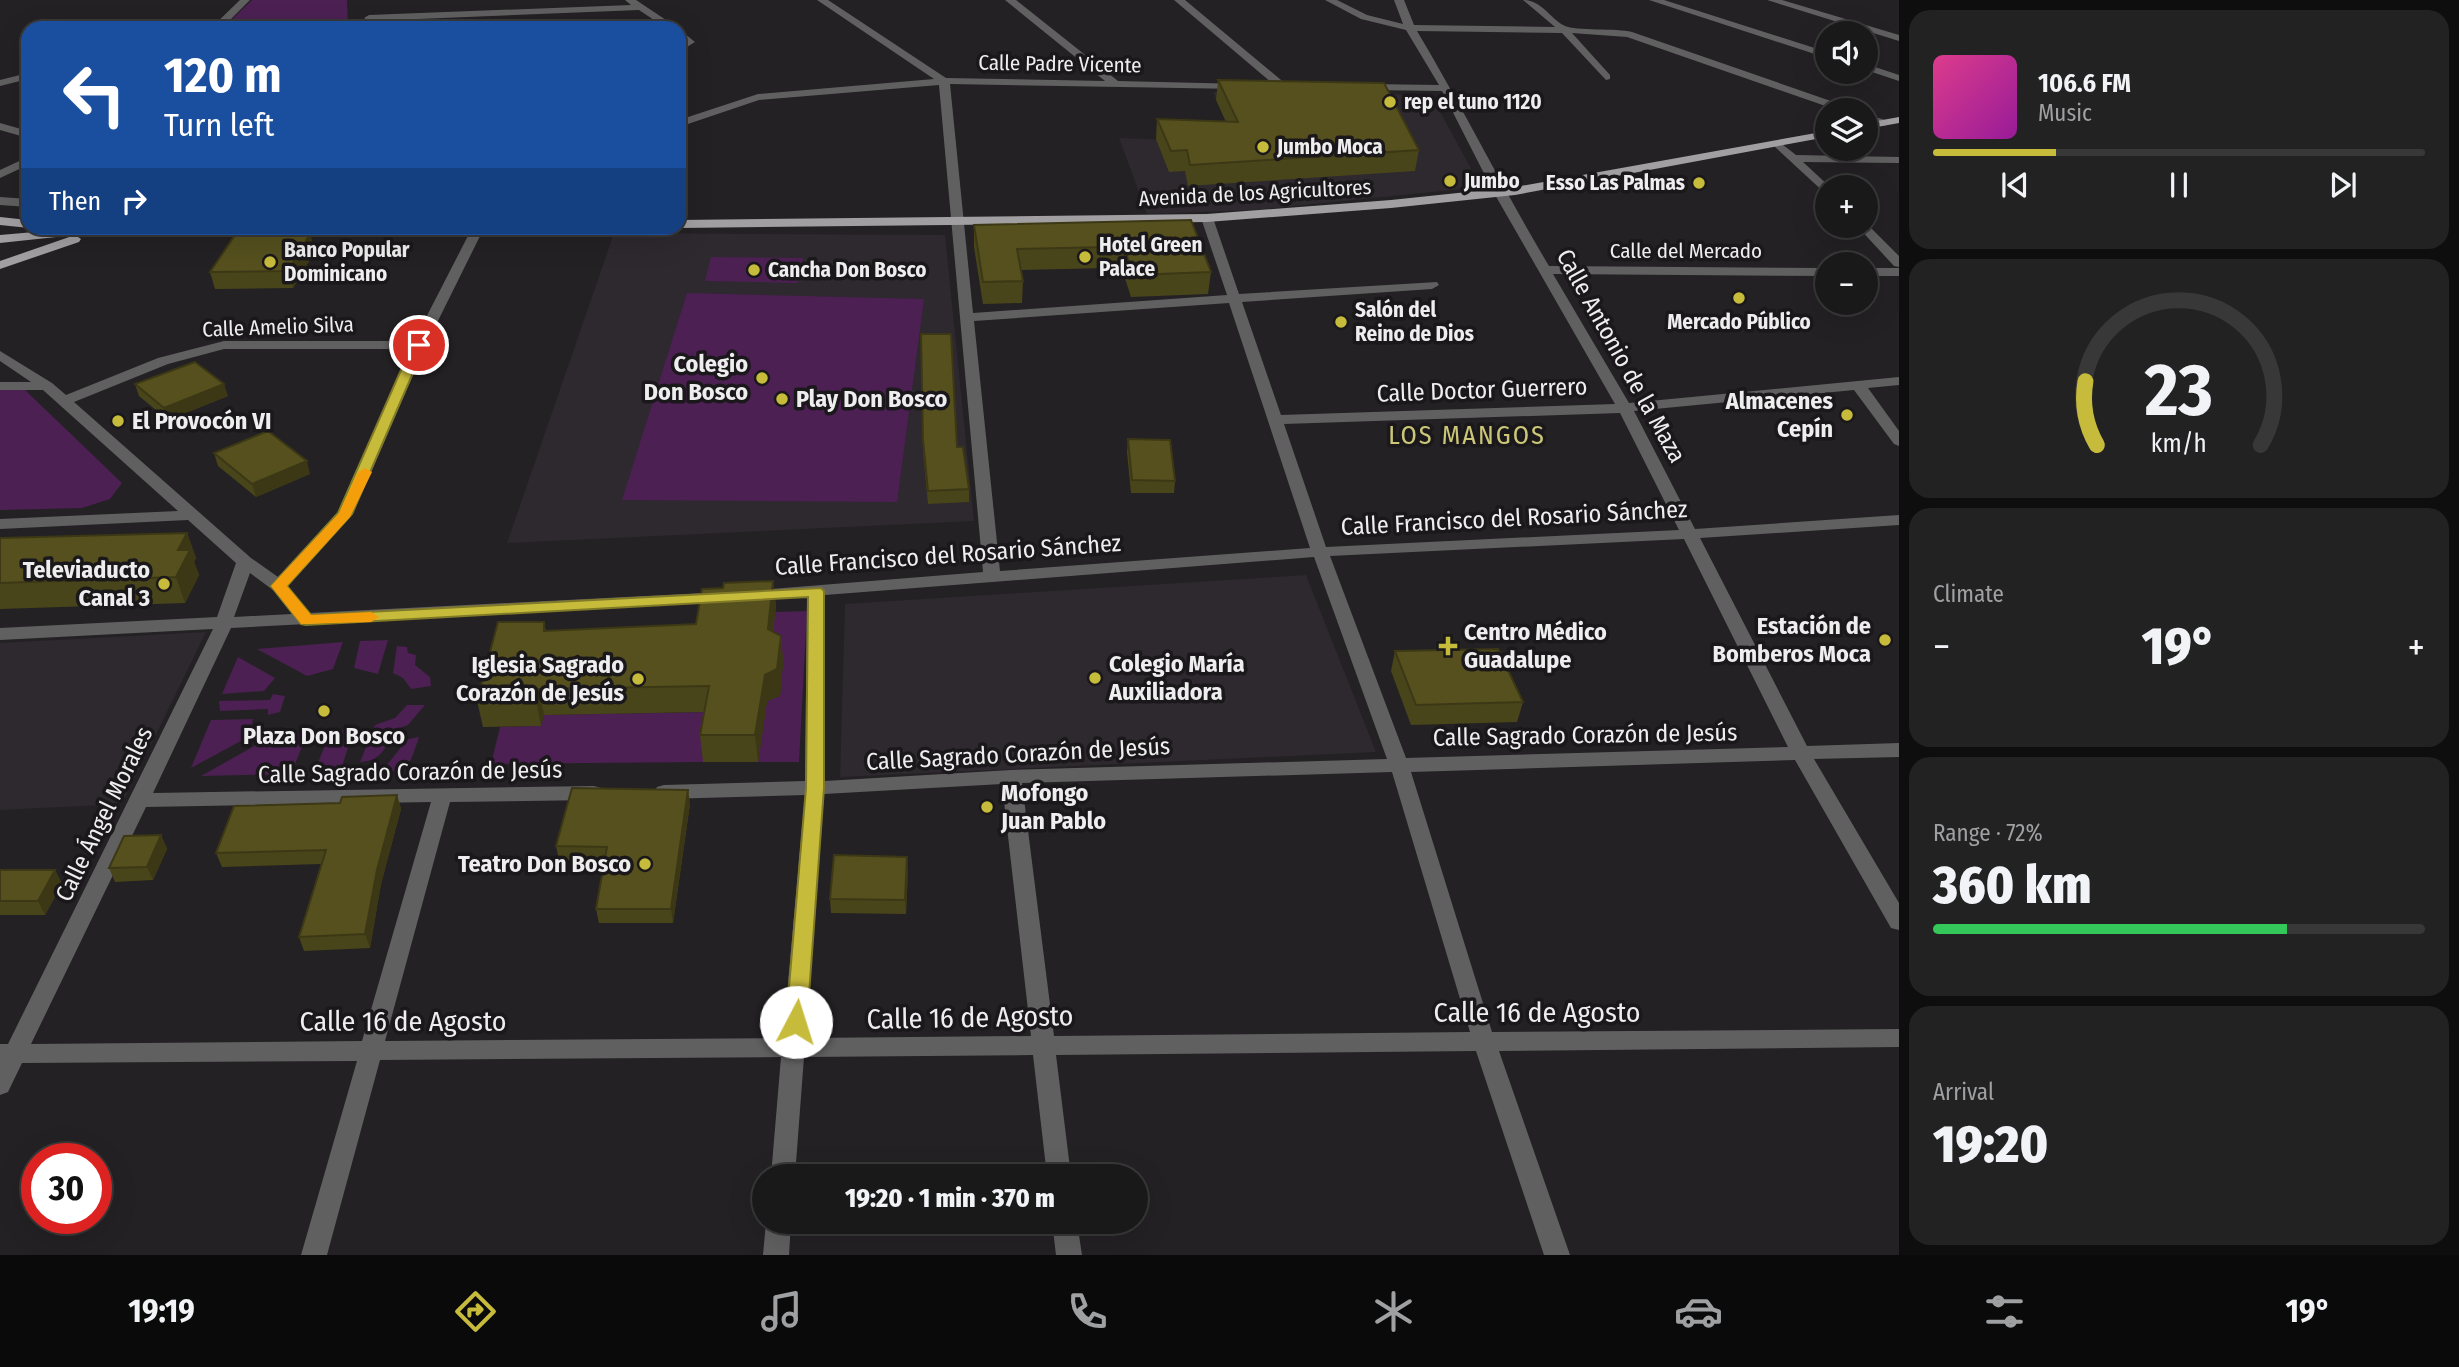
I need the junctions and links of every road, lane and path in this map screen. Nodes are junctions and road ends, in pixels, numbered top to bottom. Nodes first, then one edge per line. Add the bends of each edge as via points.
1 (245, 0) edge
2 (629, 0) edge
3 (1010, 0) edge
4 (1179, 0) edge
5 (1330, 0) edge
6 (1399, 0) edge
7 (1528, 0) edge
8 (1654, 0) edge
9 (1772, 0) edge
10 (825, 1) edge
11 (639, 7) junction
12 (496, 14) junction
13 (369, 18) edge
14 (223, 21) edge
15 (500, 21) edge
16 (662, 21) edge
17 (1410, 28) junction
18 (1564, 31) junction
19 (1899, 38) edge
20 (1815, 51) edge
21 (1878, 71) edge
22 (1606, 77) dead end
23 (21, 78) edge
24 (1899, 78) edge
25 (944, 81) junction
26 (0, 83) edge
27 (1116, 84) junction
28 (1255, 86) edge
29 (1269, 86) edge
30 (1283, 87) junction
31 (1297, 87) edge
32 (1351, 87) edge
33 (1446, 88) junction
34 (1815, 99) edge
35 (1899, 120) edge
36 (1878, 121) edge
37 (686, 122) edge
38 (1884, 123) junction
39 (1878, 124) edge
40 (0, 126) edge
41 (21, 133) edge
42 (1815, 136) edge
43 (1778, 144) junction
44 (1795, 158) junction
45 (1899, 160) edge
46 (21, 164) edge
47 (0, 175) edge
48 (1815, 179) edge
49 (1500, 193) junction
50 (0, 201) edge
51 (21, 202) edge
52 (1207, 218) junction
53 (0, 221) edge
54 (956, 222) junction
55 (21, 223) edge
56 (686, 224) edge
57 (43, 235) edge
58 (87, 235) edge
59 (474, 235) edge
60 (1876, 238) edge
61 (0, 239) edge
62 (1881, 243) junction
63 (1899, 243) edge
64 (1899, 263) edge
65 (0, 265) edge
66 (1544, 270) junction
67 (1815, 272) edge
68 (1878, 272) edge
69 (1899, 272) edge
70 (1432, 285) dead end
71 (1236, 298) junction
72 (968, 317) junction
73 (419, 345) junction
74 (0, 355) edge
75 (1899, 381) edge
76 (1857, 384) junction
77 (0, 386) edge
78 (47, 386) junction
79 (65, 401) junction
80 (1625, 408) junction
81 (1275, 420) junction
82 (1899, 441) edge
83 (194, 515) junction
84 (1899, 520) edge
85 (0, 524) edge
86 (1690, 534) junction
87 (1320, 552) junction
88 (244, 562) junction
89 (992, 576) junction
90 (279, 586) junction
91 (816, 591) junction
92 (306, 620) junction
93 (221, 624) junction
94 (0, 634) edge
95 (1899, 750) edge
96 (1802, 755) junction
97 (1399, 764) junction
98 (1011, 777) junction
99 (815, 788) junction
100 (649, 792) edge
101 (608, 793) edge
102 (442, 797) junction
103 (139, 800) junction
104 (1899, 922) edge
105 (1899, 1038) edge
106 (1484, 1042) junction
107 (1043, 1046) junction
108 (794, 1048) junction
109 (371, 1051) junction
110 (8, 1054) edge
111 (0, 1085) edge
112 (784, 1164) edge
113 (1058, 1164) edge
114 (778, 1234) edge
115 (1066, 1234) edge
116 (314, 1255) edge
117 (776, 1255) edge
118 (1069, 1255) edge
119 (1557, 1255) edge

1 - 14 street
2 - 11 street
3 - 27 street
4 - 30 street
5 - 17 street via 1364,17
6 - 17 street, Calle Antonio de la Maza
7 - 18 street
8 - 20 street
9 - 19 street
10 - 25 street
11 - 12 street
11 - 16 street
12 - 13 street
12 - 15 street
17 - 18 street
17 - 33 street, Calle Antonio de la Maza
18 - 22 street
18 - 34 street via 1636,36
21 - 24 street
23 - 26 street
25 - 27 street, Calle Padre Vicente
25 - 37 street, Calle Padre Vicente via 758,97
25 - 54 street
27 - 28 street, Calle Padre Vicente
29 - 30 street
30 - 31 street
32 - 33 street
33 - 49 street, Calle Antonio de la Maza
35 - 38 main road
36 - 38 street
38 - 39 main road
40 - 41 street
42 - 43 main road, Avenida de los Agricultores
43 - 44 street
43 - 49 main road, Avenida de los Agricultores
44 - 45 street
44 - 48 street
46 - 47 street
49 - 52 main road, Avenida de los Agricultores
49 - 66 street, Calle Antonio de la Maza
50 - 51 street
52 - 54 main road, Avenida de los Agricultores
52 - 71 street
53 - 55 main road
54 - 56 main road, Avenida de los Agricultores
54 - 72 street
57 - 61 main road
58 - 65 main road
59 - 73 street
60 - 62 street
62 - 63 street
62 - 64 street
66 - 67 street, Calle del Mercado
66 - 80 street, Calle Antonio de la Maza
68 - 69 street
70 - 71 street
71 - 72 street
71 - 81 street
72 - 89 street
73 - 79 street, Calle Amelio Silva via 224,345 170,359
73 - 90 street via 345,514
74 - 78 street
75 - 76 street, Calle Doctor Guerrero
76 - 80 street, Calle Doctor Guerrero
76 - 82 street
77 - 78 street
78 - 79 street
79 - 83 street
80 - 81 street, Calle Doctor Guerrero
80 - 86 street, Calle Antonio de la Maza
81 - 87 street
83 - 85 street
83 - 88 street
84 - 86 street, Calle Francisco del Rosario Sánchez
86 - 87 street, Calle Francisco del Rosario Sánchez
86 - 96 street, Calle Antonio de la Maza
87 - 89 street, Calle Francisco del Rosario Sánchez
87 - 97 street
88 - 90 street
88 - 93 street, Calle Ángel Morales
89 - 91 street, Calle Francisco del Rosario Sánchez
90 - 92 street
91 - 92 street, Calle Francisco del Rosario Sánchez
91 - 99 street
92 - 93 street, Calle Francisco del Rosario Sánchez
93 - 94 street, Calle Francisco del Rosario Sánchez
93 - 103 street, Calle Ángel Morales via 216,644
95 - 96 street, Calle Sagrado Corazón de Jesús
96 - 97 street, Calle Sagrado Corazón de Jesús
96 - 104 street, Calle Antonio de la Maza
97 - 98 street, Calle Sagrado Corazón de Jesús
97 - 106 street
98 - 99 street, Calle Sagrado Corazón de Jesús
98 - 107 street
99 - 100 street, Calle Sagrado Corazón de Jesús
99 - 108 street
101 - 102 street, Calle Sagrado Corazón de Jesús
102 - 103 street, Calle Sagrado Corazón de Jesús
102 - 109 street
103 - 110 street, Calle Ángel Morales
105 - 106 street, Calle 16 de Agosto
106 - 107 street, Calle 16 de Agosto
106 - 119 street
107 - 108 street, Calle 16 de Agosto
107 - 113 street
108 - 109 street, Calle 16 de Agosto
108 - 112 street
109 - 110 street, Calle 16 de Agosto
109 - 116 street
110 - 111 street, Calle Ángel Morales
114 - 117 street
115 - 118 street

